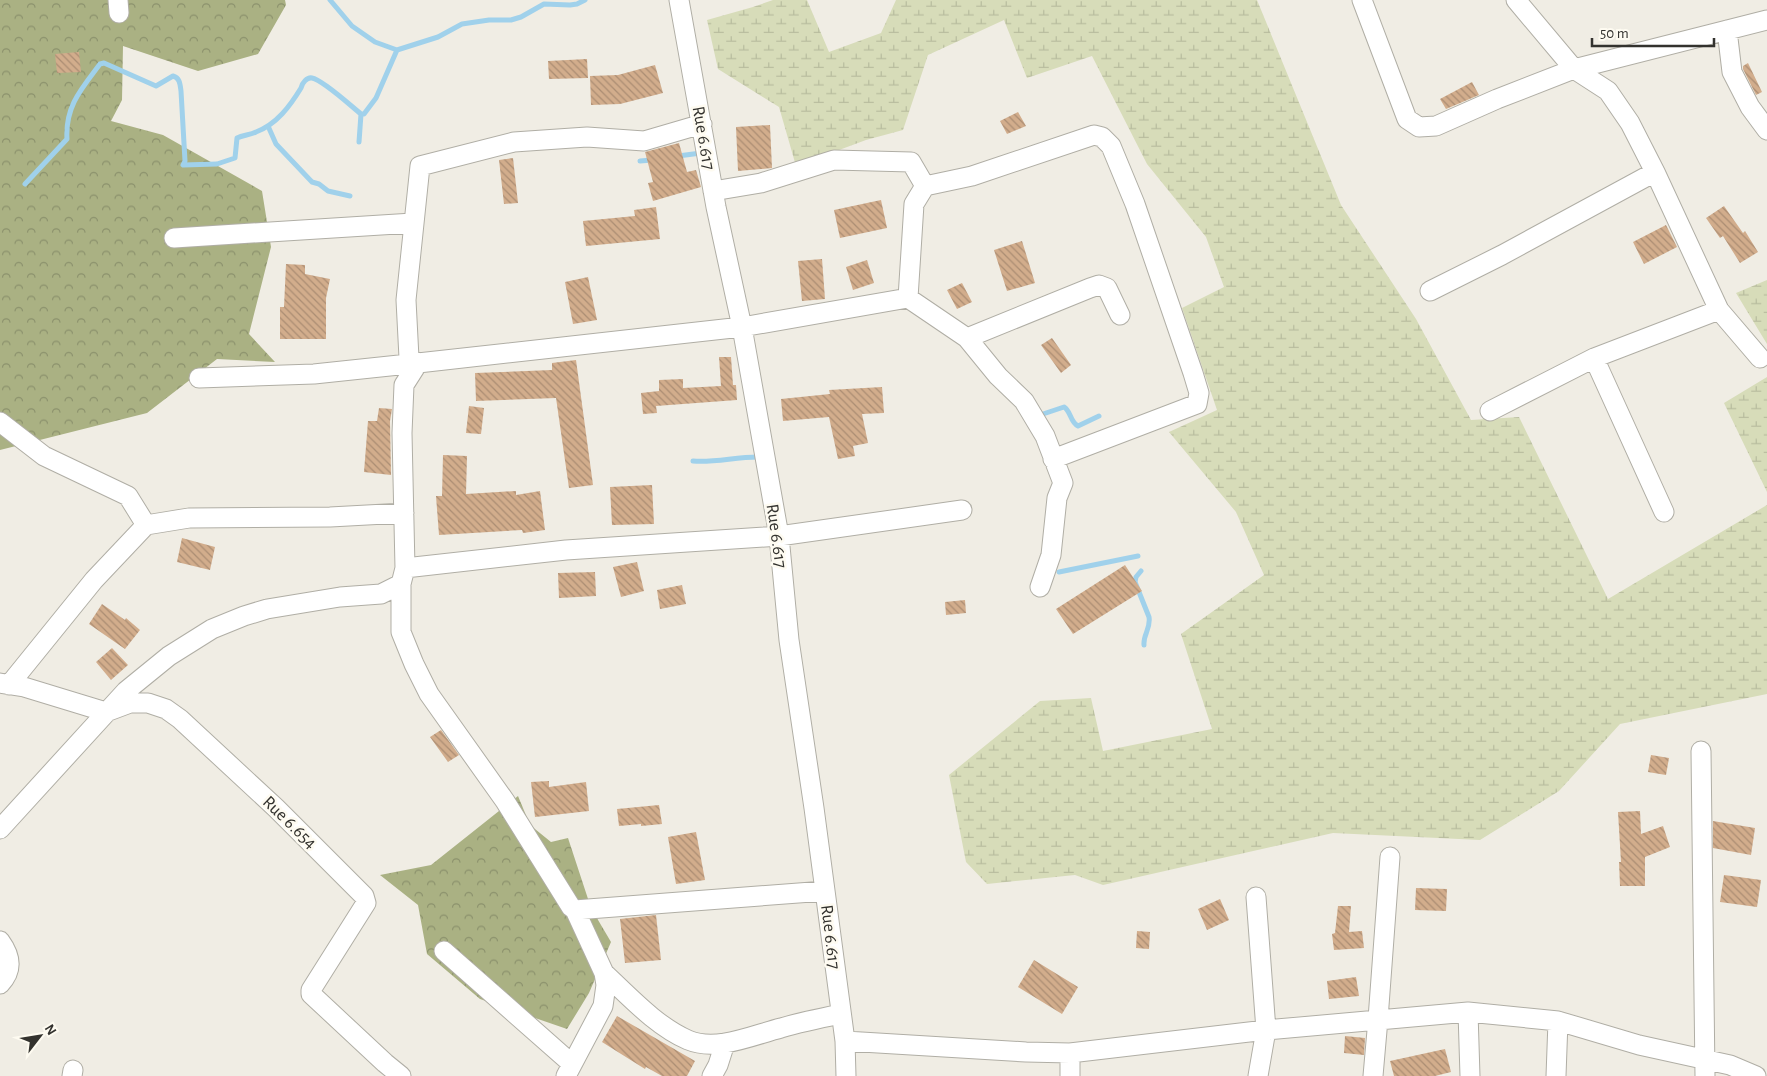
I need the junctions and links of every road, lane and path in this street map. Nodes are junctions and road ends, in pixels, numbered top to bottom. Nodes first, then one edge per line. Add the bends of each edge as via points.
1 (679, 0) edge
2 (1362, 0) edge
3 (1516, 0) edge
4 (1767, 20) edge
5 (1727, 30) junction
6 (1574, 69) junction
7 (702, 124) junction
8 (1767, 130) edge
9 (1655, 172) junction
10 (925, 186) junction
11 (714, 191) junction
12 (413, 223) junction
13 (174, 238) dead end
14 (1430, 291) dead end
15 (908, 298) junction
16 (1719, 310) junction
17 (1120, 315) dead end
18 (742, 327) junction
19 (967, 338) junction
20 (1594, 358) junction
21 (1760, 358) dead end
22 (418, 362) junction
23 (199, 378) dead end
24 (1490, 411) dead end
25 (0, 422) edge
26 (1053, 459) junction
27 (962, 510) dead end
28 (1664, 512) dead end
29 (404, 513) junction
30 (146, 525) junction
31 (779, 536) junction
32 (403, 576) junction
33 (1040, 587) dead end
34 (5, 684) edge
35 (106, 712) junction
36 (1701, 751) dead end
37 (0, 829) edge
38 (1390, 857) dead end
39 (825, 891) junction
40 (1256, 897) dead end
41 (575, 910) junction
42 (0, 941) edge
43 (444, 951) dead end
44 (604, 973) junction
45 (0, 984) edge
46 (1468, 1012) junction
47 (841, 1014) junction
48 (1378, 1019) junction
49 (1558, 1021) junction
50 (1266, 1030) junction
51 (844, 1041) junction
52 (725, 1043) junction
53 (1070, 1053) junction
54 (1705, 1068) edge
55 (569, 1070) edge
56 (401, 1076) edge
57 (712, 1076) edge
58 (846, 1076) edge
59 (1070, 1076) edge
60 (1258, 1076) edge
61 (1373, 1076) edge
62 (1470, 1076) edge
63 (1556, 1076) edge
64 (1756, 1076) edge

1 - 7 street, Rue 6.617
2 - 6 street via 1407,119 1418,127 1436,126 1497,98
3 - 6 street
4 - 5 street
5 - 6 street
5 - 8 street via 1732,72 1750,107
6 - 9 street via 1608,91 1630,122
7 - 11 street, Rue 6.617
7 - 12 street via 644,141 587,137 514,142 420,166
9 - 14 street
9 - 16 street
10 - 11 street via 912,162 834,160 761,183
10 - 15 street via 914,204
10 - 26 street via 972,176 1094,135 1102,137 1111,146 1135,204 1193,373 1197,404
11 - 18 street, Rue 6.617
12 - 13 street
12 - 22 street via 406,300 409,358
15 - 18 street
15 - 19 street
16 - 20 street
16 - 21 street
17 - 19 street via 1107,288 1099,286
18 - 22 street
18 - 31 street, Rue 6.617
19 - 26 street via 998,376 1024,401 1045,436
20 - 24 street
20 - 28 street
22 - 23 street via 314,374
22 - 29 street via 404,385
25 - 30 street via 44,456 128,496
26 - 33 street via 1063,482 1057,498 1051,555
27 - 31 street
29 - 30 street via 189,518
29 - 32 street
30 - 34 street
31 - 32 street via 566,550
31 - 39 street, Rue 6.617
32 - 35 street via 381,594 267,609 212,629 168,656
32 - 41 street via 401,632 414,664
34 - 35 street
35 - 37 street
35 - 56 street, Rue 6.654 via 130,703 148,703 166,709 276,808 364,896 366,903 310,990
36 - 54 street
38 - 48 street
39 - 41 street
39 - 47 street, Rue 6.617
40 - 50 street
41 - 44 street
42 - 45 street via 7,951 9,963
43 - 55 street
44 - 52 street via 674,1033 690,1041
44 - 55 street via 604,1006
46 - 48 street
46 - 49 street
46 - 62 street
47 - 51 street, Rue 6.617
47 - 52 street
48 - 50 street
48 - 61 street
49 - 54 street
49 - 63 street
50 - 53 street
50 - 60 street
51 - 53 street
51 - 58 street, Rue 6.617
52 - 57 street
53 - 59 street
54 - 64 street via 1730,1065

